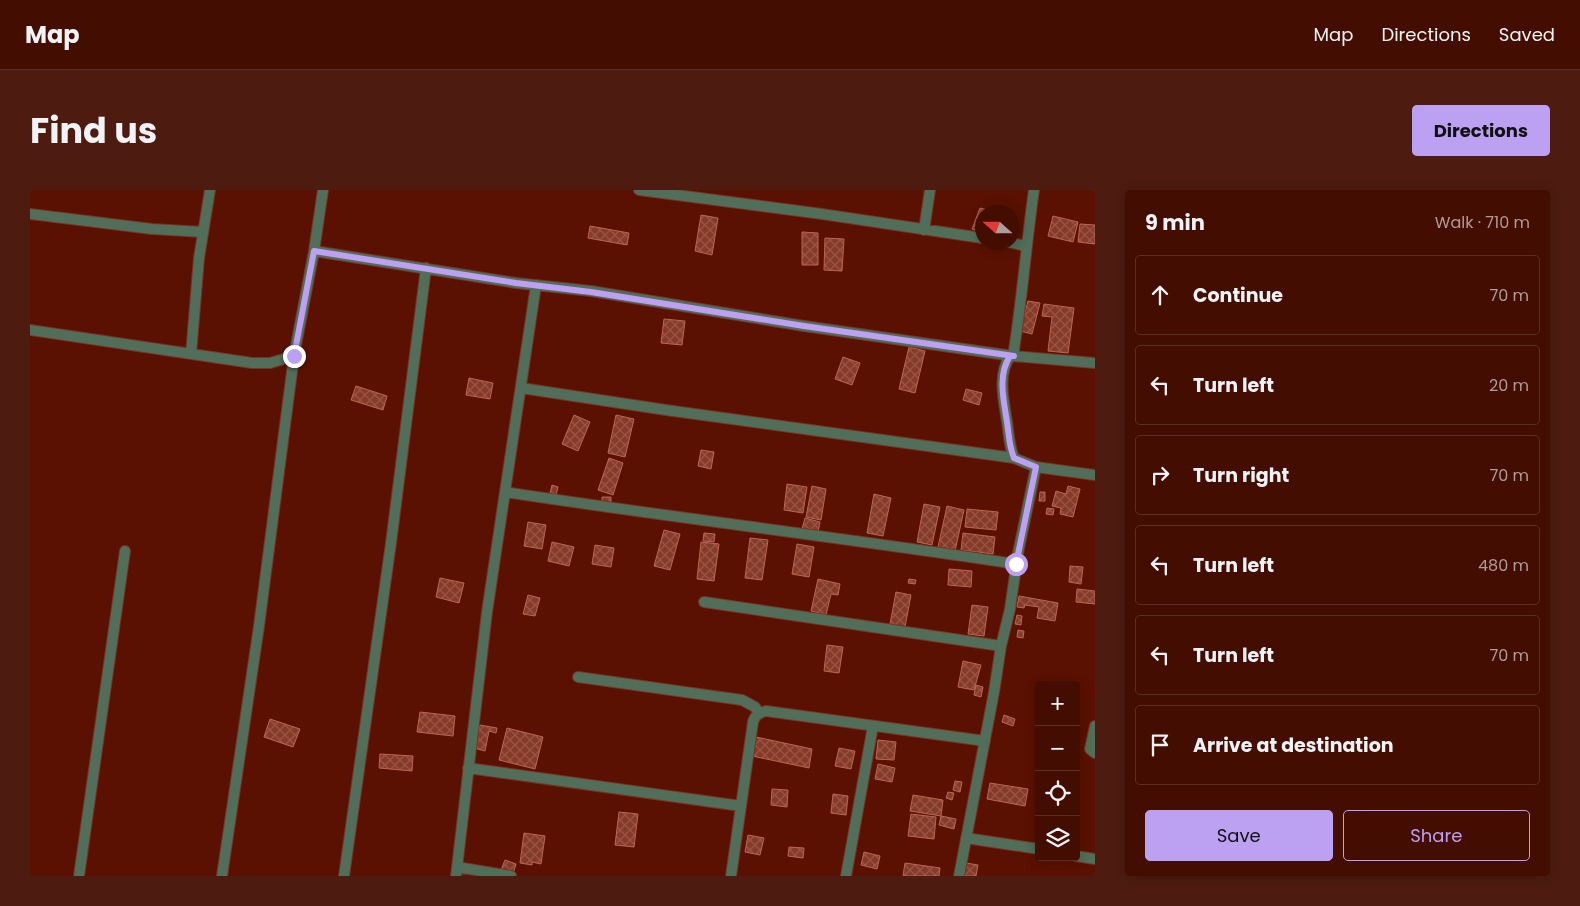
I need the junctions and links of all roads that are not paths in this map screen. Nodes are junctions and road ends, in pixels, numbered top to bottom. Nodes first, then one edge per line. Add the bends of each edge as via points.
1 (210, 190) edge
2 (323, 190) edge
3 (639, 190) edge
4 (930, 190) edge
5 (1034, 190) edge
6 (30, 214) edge
7 (924, 230) junction
8 (203, 232) junction
9 (975, 237) edge
10 (1020, 245) edge
11 (1026, 246) junction
12 (314, 251) junction
13 (426, 268) junction
14 (536, 286) junction
15 (30, 330) edge
16 (191, 354) junction
17 (294, 356) junction
18 (1014, 356) junction
19 (1095, 363) edge
20 (521, 388) junction
21 (1014, 458) junction
22 (1036, 467) junction
23 (1095, 475) edge
24 (506, 492) junction
25 (126, 551) dead end
26 (1016, 564) junction
27 (704, 602) dead end
28 (1001, 646) junction
29 (578, 677) dead end
30 (759, 713) junction
31 (873, 726) junction
32 (1095, 726) edge
33 (985, 741) junction
34 (1095, 753) edge
35 (468, 768) junction
36 (741, 806) junction
37 (966, 838) junction
38 (1035, 848) edge
39 (1080, 857) edge
40 (1095, 859) edge
41 (457, 872) edge
42 (79, 876) edge
43 (222, 876) edge
44 (344, 876) edge
45 (511, 876) edge
46 (731, 876) edge
47 (846, 876) edge
48 (959, 876) edge

1 - 8 street
2 - 12 street
3 - 7 street
4 - 7 street
5 - 11 street
6 - 8 street
7 - 9 street
8 - 16 street
10 - 11 street
11 - 18 street
12 - 13 street
12 - 17 street
13 - 14 street
13 - 44 street
14 - 18 street
14 - 20 street
15 - 16 street
16 - 17 street via 252,363 270,363
17 - 43 street
18 - 19 street
18 - 21 street via 1006,361 1002,395
20 - 21 street
20 - 24 street
21 - 22 street
22 - 23 street
22 - 26 street
24 - 26 street
24 - 35 street
25 - 42 street
26 - 28 street
27 - 28 street
28 - 33 street
29 - 30 street via 742,700
30 - 31 street via 766,711
30 - 36 street via 753,722
31 - 33 street
31 - 47 street
32 - 34 street via 1090,749
33 - 37 street
35 - 36 street
35 - 41 street
36 - 46 street
37 - 38 street
37 - 48 street
39 - 40 street
41 - 45 street

